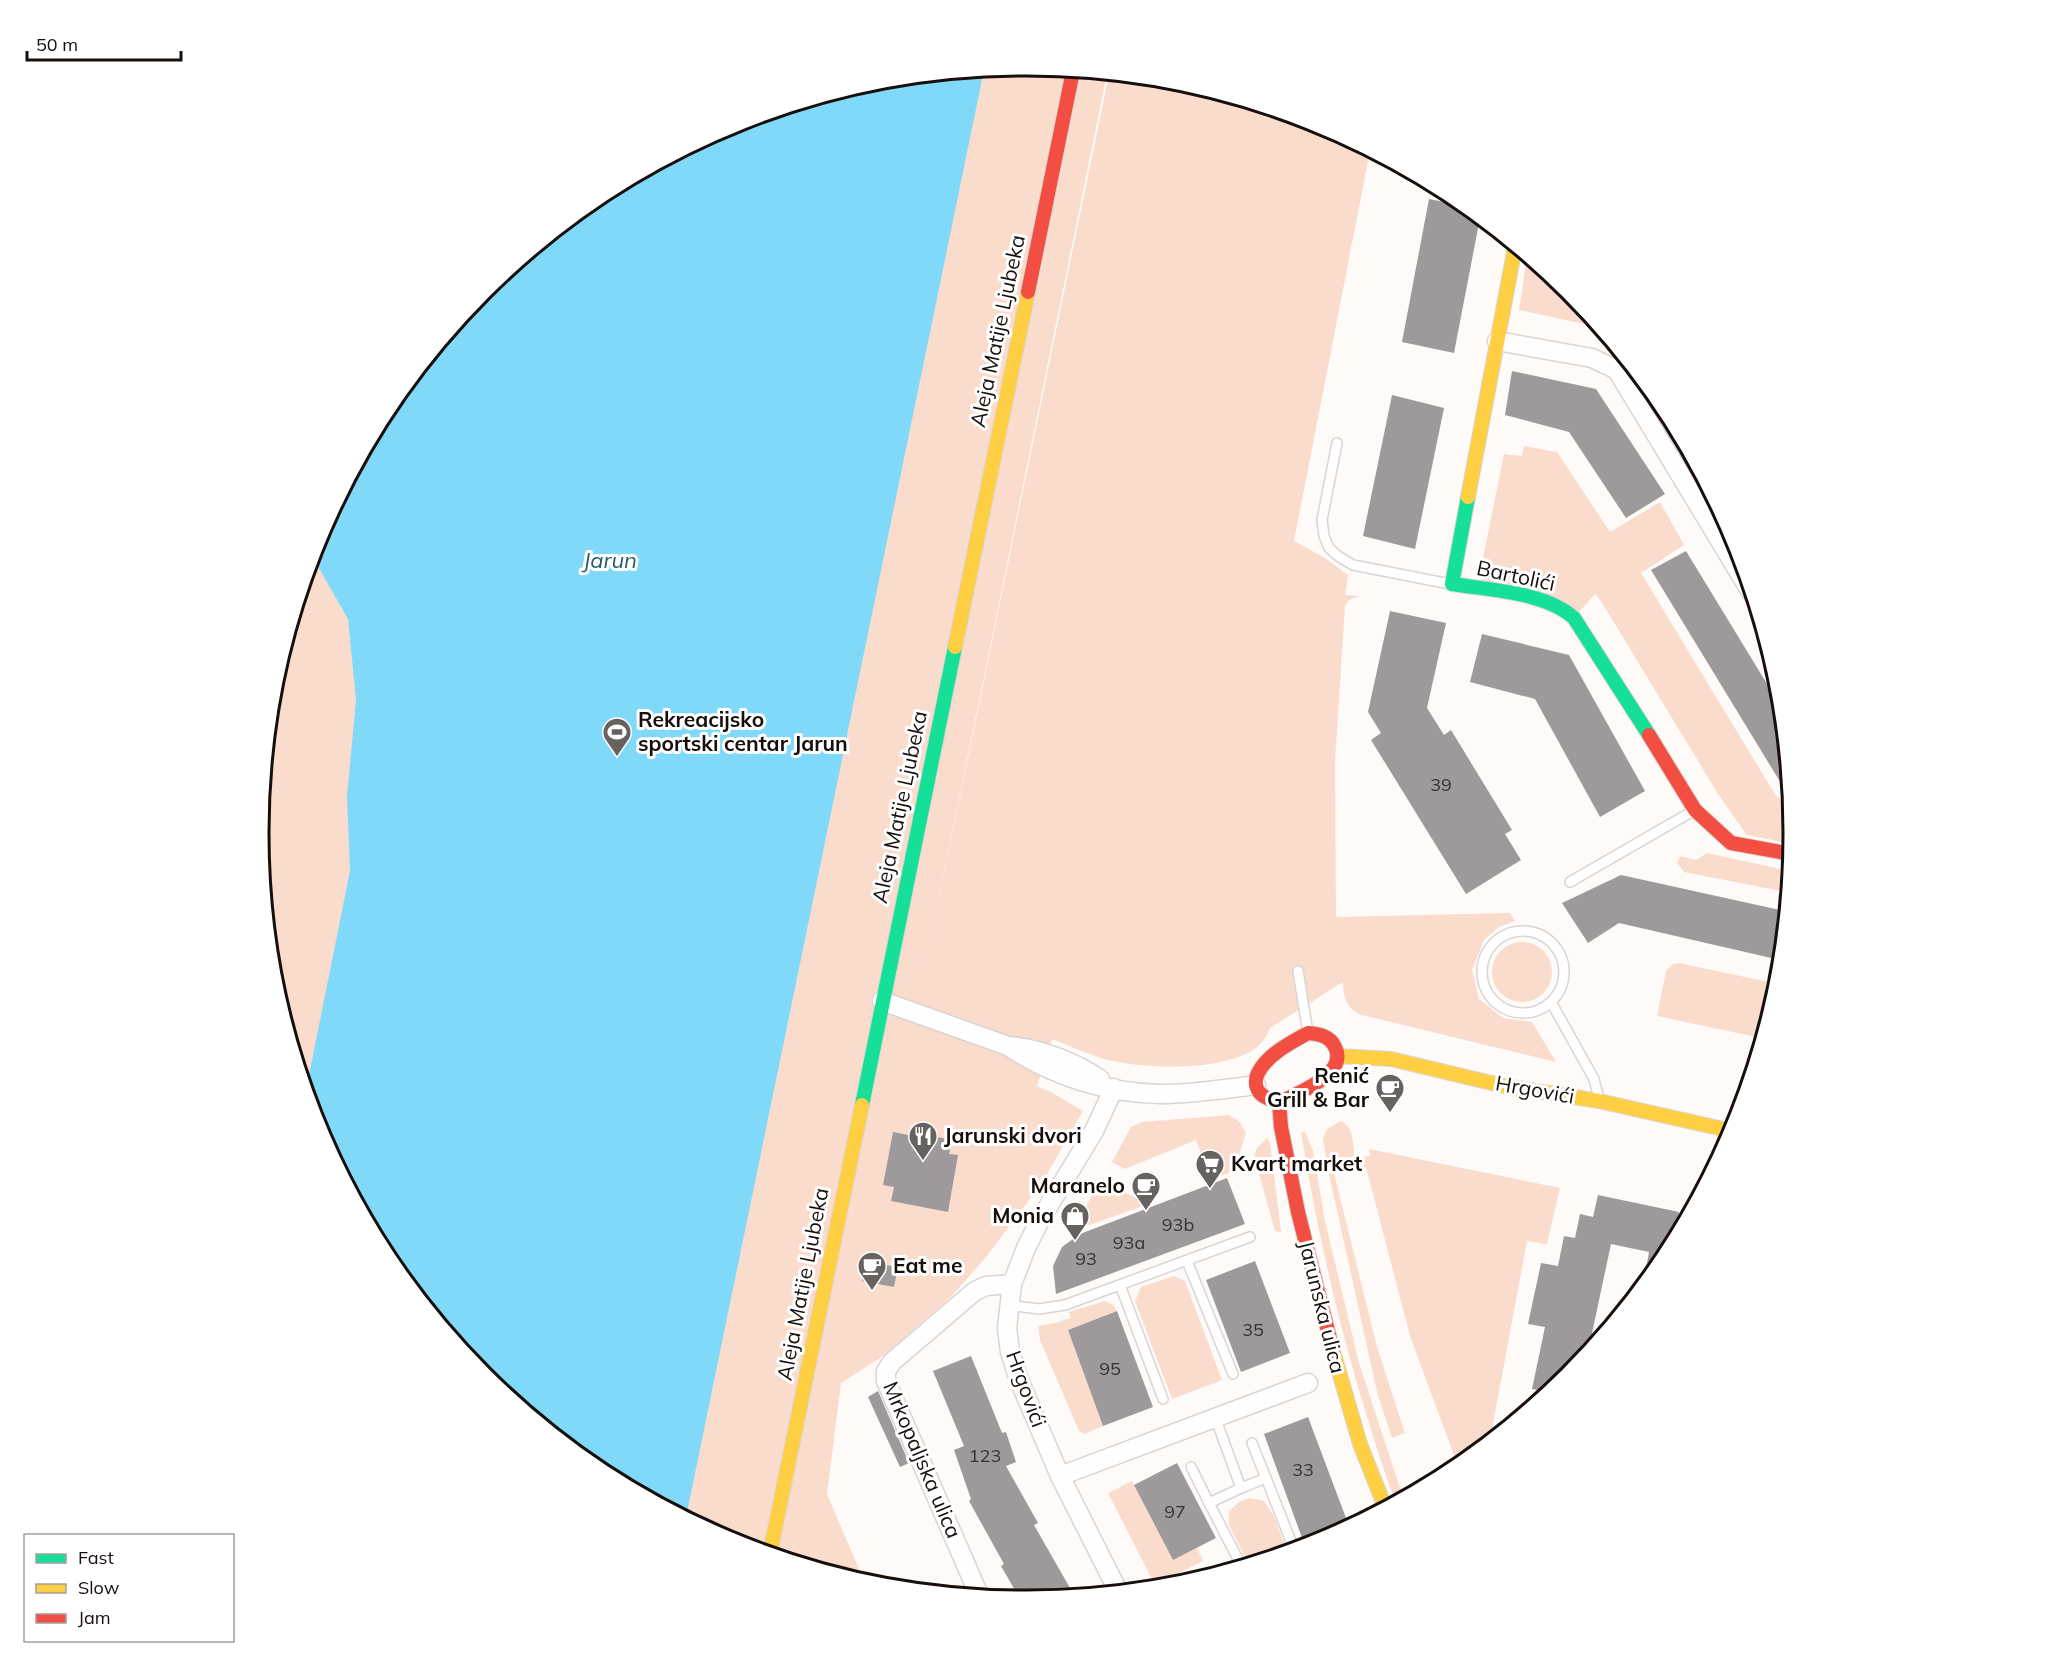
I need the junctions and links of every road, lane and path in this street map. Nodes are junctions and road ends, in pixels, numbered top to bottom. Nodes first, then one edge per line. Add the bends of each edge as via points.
1 (1072, 78) edge
2 (1514, 255) edge
3 (1497, 341) junction
4 (1622, 367) edge
5 (1626, 372) edge
6 (1337, 443) dead end
7 (1706, 504) edge
8 (1718, 528) edge
9 (1452, 585) junction
10 (1695, 810) junction
11 (1782, 852) edge
12 (1570, 882) dead end
13 (1298, 971) dead end
14 (882, 1002) junction
15 (1551, 1002) junction
16 (1308, 1033) junction
17 (1337, 1056) junction
18 (1256, 1085) junction
19 (1114, 1088) junction
20 (1599, 1101) junction
21 (1279, 1102) junction
22 (1722, 1129) edge
23 (1250, 1237) dead end
24 (1187, 1261) junction
25 (1012, 1284) junction
26 (1120, 1286) junction
27 (1008, 1305) junction
28 (1233, 1374) dead end
29 (1308, 1383) dead end
30 (1163, 1399) dead end
31 (1215, 1417) junction
32 (1252, 1443) dead end
33 (1191, 1467) dead end
34 (1060, 1476) junction
35 (1266, 1478) junction
36 (1241, 1488) junction
37 (1382, 1500) edge
38 (1209, 1503) junction
39 (1291, 1541) edge
40 (772, 1545) edge
41 (1238, 1559) edge
42 (1114, 1584) edge
43 (976, 1588) edge

1 - 14 street, Aleja Matije Ljubeka
2 - 3 street, Bartolići
3 - 4 street
3 - 9 street, Bartolići
5 - 7 street
6 - 9 lane via 1322,520 1329,548 1353,565
7 - 8 street
9 - 10 street, Bartolići via 1539,598 1574,618
10 - 11 street, Bartolići via 1731,843
10 - 12 lane
13 - 16 lane
14 - 19 street via 1008,1046 1048,1054 1088,1071
14 - 40 street, Aleja Matije Ljubeka
15 - 15 lane via 1563,981 1562,957 1556,947 1547,938 1524,931 1499,938 1490,947 1481,973 1491,998 1501,1007 1527,1013
15 - 20 lane via 1594,1079
16 - 17 street via 1325,1035 1332,1041
16 - 18 street via 1270,1058 1256,1076
17 - 20 street, Hrgovići via 1391,1059 1504,1086
17 - 21 street via 1331,1071 1322,1079
18 - 19 street via 1167,1094
18 - 21 street via 1265,1099
19 - 25 street, Hrgovići via 1094,1131 1040,1220
20 - 22 street, Hrgovići
21 - 37 street, Jarunska ulica via 1296,1202 1326,1328 1360,1444
23 - 24 lane
24 - 26 lane
24 - 28 lane
25 - 27 street, Hrgovići
25 - 43 street, Mrkopaljska ulica via 975,1291 886,1371 886,1381
26 - 27 lane via 1065,1305 1039,1309
26 - 30 lane
27 - 34 street, Hrgovići via 1010,1352
29 - 31 street, Jarunska ulica
31 - 34 street, Jarunska ulica
31 - 36 lane
32 - 35 lane
33 - 38 lane
34 - 42 street, Hrgovići
35 - 36 lane
35 - 39 lane
36 - 38 lane
38 - 41 lane

